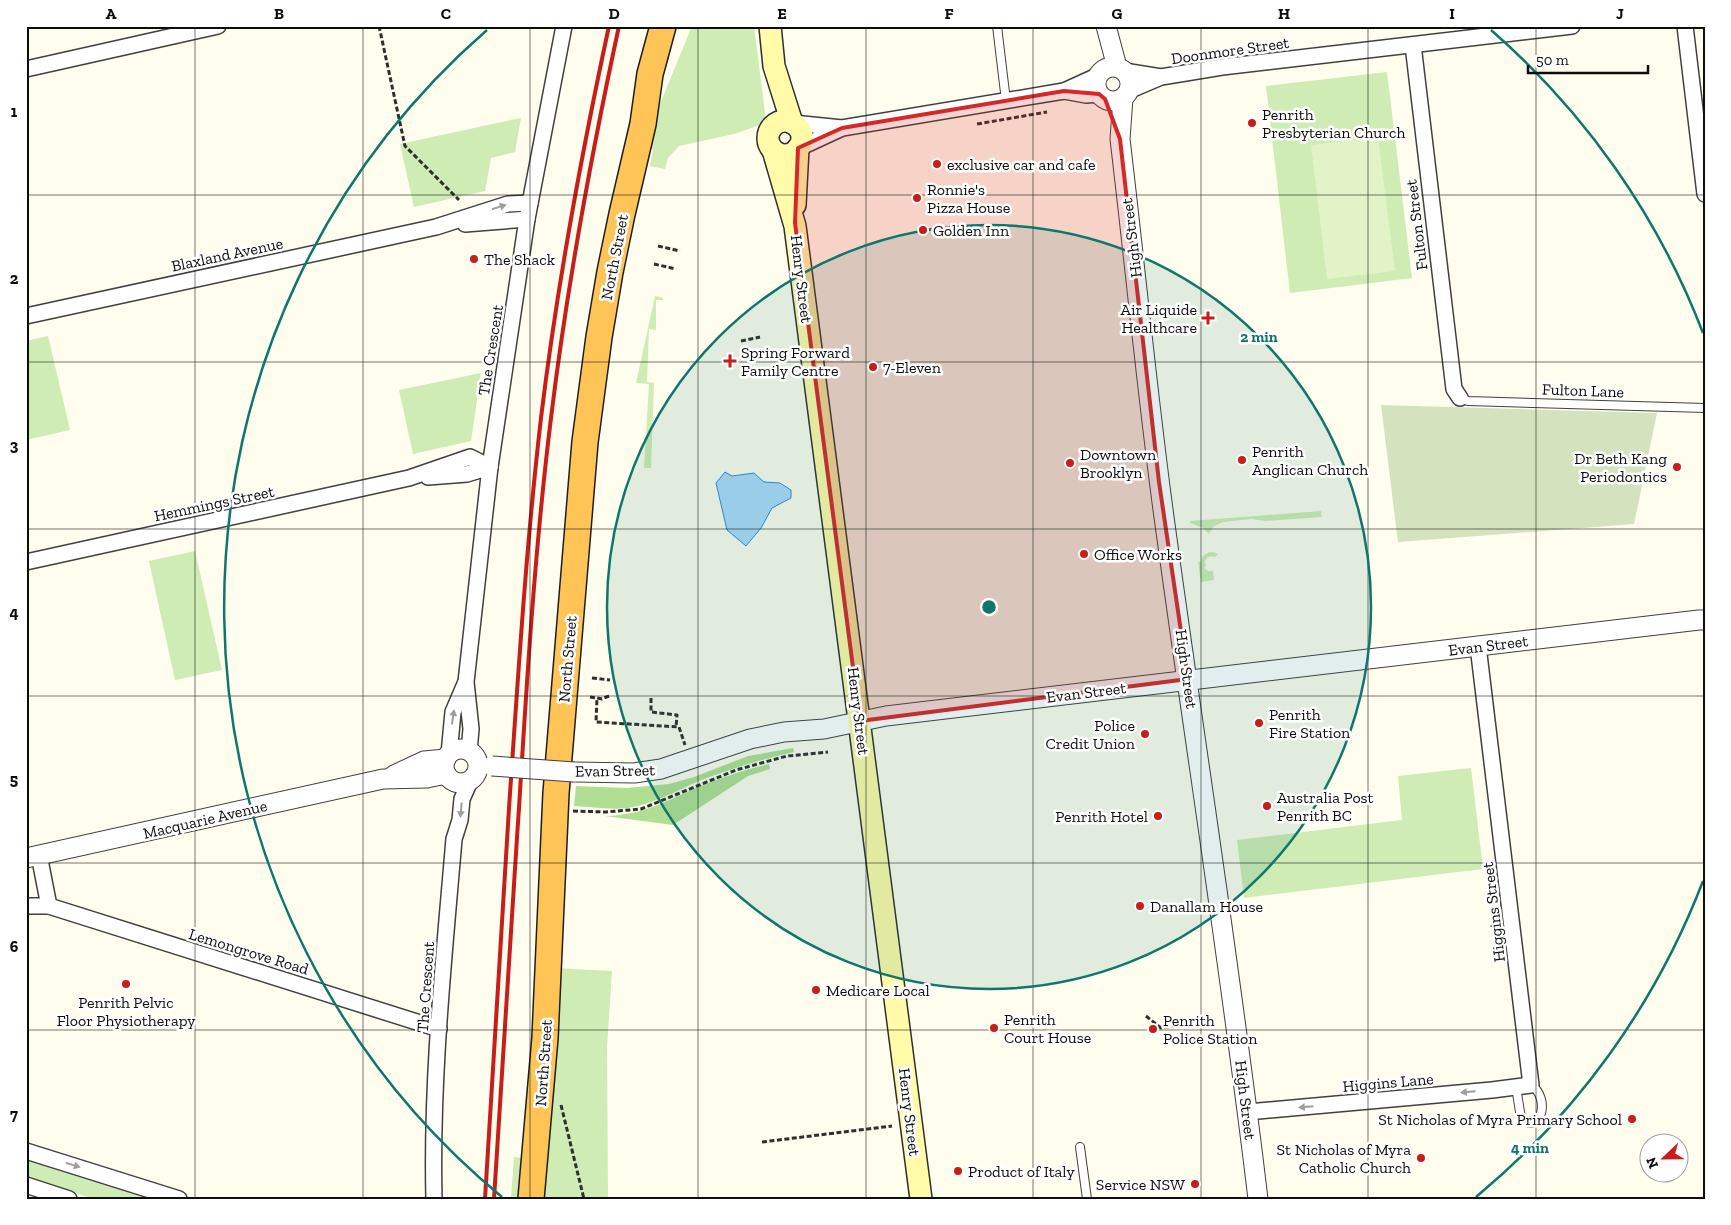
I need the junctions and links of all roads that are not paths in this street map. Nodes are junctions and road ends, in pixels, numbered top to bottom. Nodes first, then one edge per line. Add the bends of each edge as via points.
1 (218, 26) edge
2 (564, 26) edge
3 (663, 26) edge
4 (680, 26) edge
5 (997, 26) edge
6 (1572, 26) edge
7 (1685, 26) edge
8 (1106, 27) edge
9 (769, 28) edge
10 (1413, 44) junction
11 (774, 66) junction
12 (26, 69) edge
13 (1110, 71) junction
14 (1161, 77) junction
15 (1064, 91) junction
16 (1114, 96) junction
17 (1006, 101) junction
18 (793, 123) junction
19 (643, 124) junction
20 (771, 128) junction
21 (842, 128) junction
22 (798, 148) junction
23 (773, 150) junction
24 (1705, 194) edge
25 (530, 203) junction
26 (527, 219) junction
27 (795, 223) junction
28 (436, 227) junction
29 (26, 316) edge
30 (1460, 398) joint
31 (1705, 408) edge
32 (490, 467) junction
33 (26, 562) edge
34 (1703, 619) edge
35 (1478, 646) junction
36 (1188, 679) junction
37 (466, 682) junction
38 (860, 721) junction
39 (447, 762) junction
40 (477, 766) junction
41 (33, 857) edge
42 (26, 906) edge
43 (49, 906) junction
44 (438, 1028) junction
45 (1524, 1086) joint
46 (1248, 1112) junction
47 (1080, 1147) dead end
48 (26, 1151) edge
49 (26, 1185) edge
50 (69, 1199) edge
51 (179, 1199) edge
52 (434, 1199) edge
53 (531, 1199) edge
54 (921, 1199) edge
55 (1087, 1199) edge
56 (1258, 1199) edge

1 - 12 street
2 - 25 street, The Crescent
3 - 19 highway, North Street via 650,74
4 - 19 highway, North Street via 662,81
5 - 17 lane
6 - 10 street, Doonmore Street
7 - 24 street
8 - 13 street
9 - 11 main road
10 - 14 street, Doonmore Street
10 - 30 street, Fulton Street via 1454,389
11 - 18 main road
11 - 20 main road
13 - 14 street, Doonmore Street
13 - 15 street, Doonmore Street
13 - 16 street via 1095,85
13 - 16 street via 1130,80
14 - 16 street, Doonmore Street
15 - 16 street, Doonmore Street
15 - 17 street, Doonmore Street
16 - 36 street, High Street via 1158,476
17 - 21 street, Doonmore Street
18 - 20 main road via 778,122
18 - 21 street, Doonmore Street
18 - 22 main road via 802,137
19 - 53 highway, North Street via 610,272 585,442 557,784 545,1038
20 - 23 main road via 768,141
21 - 22 street, Doonmore Street
22 - 23 main road via 791,154
22 - 27 main road, Henry Street
23 - 27 main road, Henry Street
25 - 26 street, The Crescent
28 -> 25 street, Blaxland Avenue via 508,204
26 - 28 street, Blaxland Avenue
26 - 32 street, The Crescent
27 - 38 main road, Henry Street
28 - 29 street, Blaxland Avenue
30 - 31 lane, Fulton Lane via 1468,401
32 - 33 street, Hemmings Street via 467,474 409,478
32 - 37 street, The Crescent
34 - 35 street, Evan Street
35 - 36 street, Evan Street
35 - 45 street, Higgins Street
36 - 38 street, Evan Street
36 - 46 street, High Street
39 -> 37 street, The Crescent via 453,712
37 - 40 street, The Crescent
38 - 40 street, Evan Street, bridge via 750,739 675,766 648,772 607,774
38 - 54 main road, Henry Street
39 - 40 street, Macquarie Avenue via 461,749
39 - 40 street via 452,781 456,783 466,783
39 - 41 street, Macquarie Avenue via 427,778 383,779
40 -> 44 street, The Crescent via 462,799 454,839
41 - 43 street
42 - 43 street, Lemongrove Road
43 - 44 street, Lemongrove Road
44 - 52 street, The Crescent
45 -> 46 street, Higgins Lane
46 - 56 street, High Street
47 - 55 lane
48 -> 51 street
49 - 50 street

